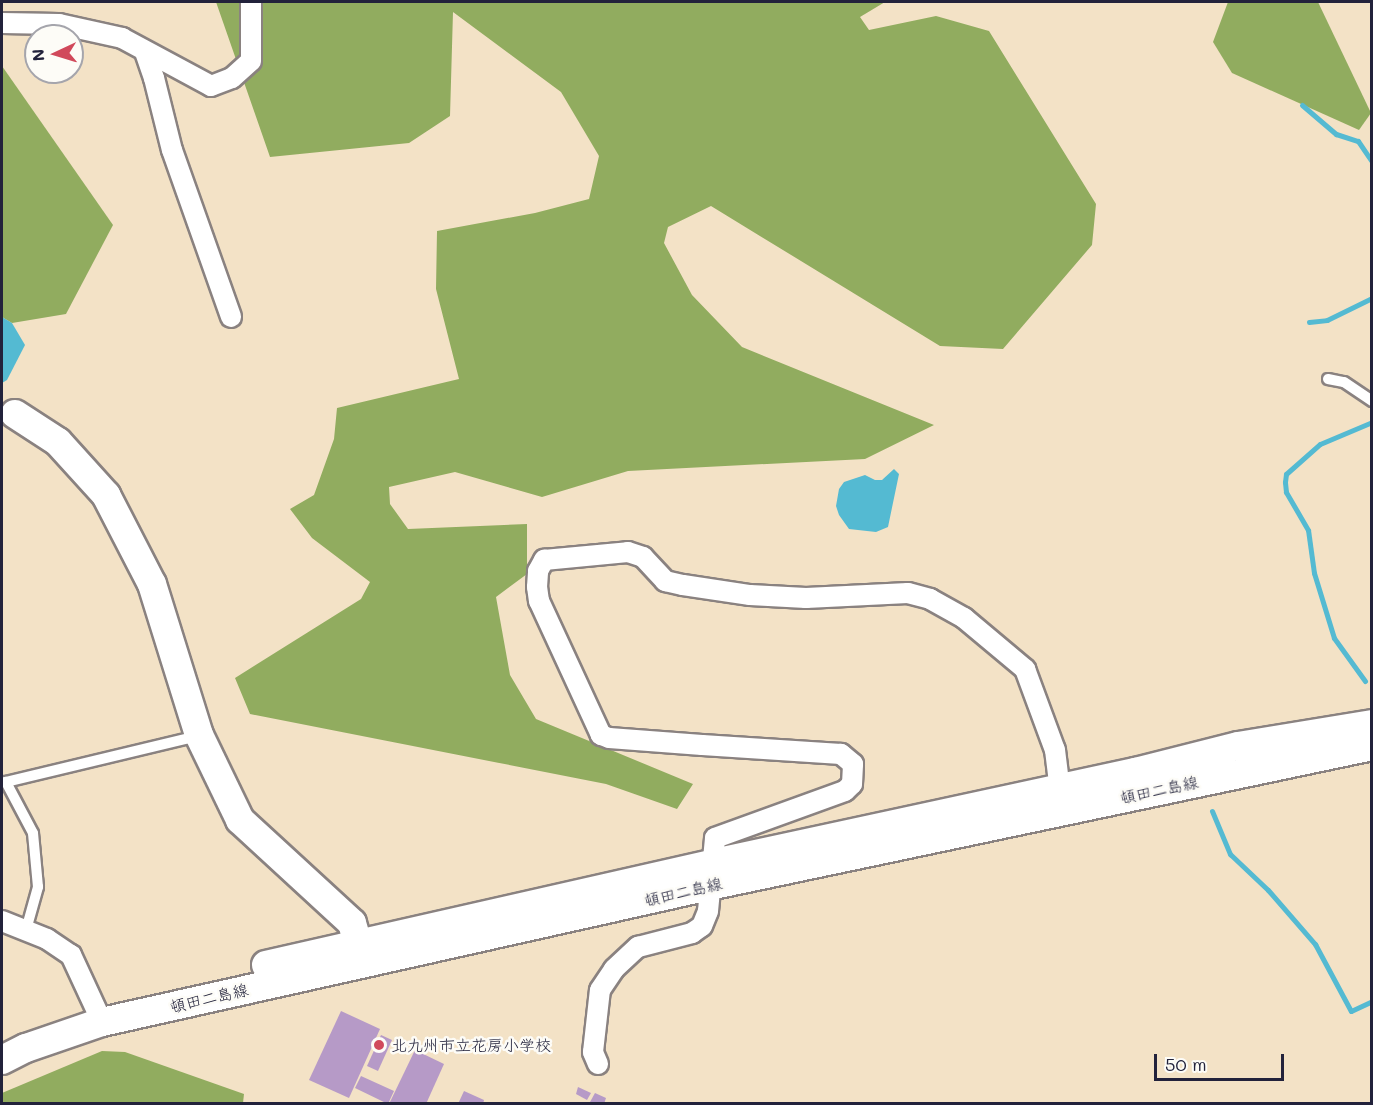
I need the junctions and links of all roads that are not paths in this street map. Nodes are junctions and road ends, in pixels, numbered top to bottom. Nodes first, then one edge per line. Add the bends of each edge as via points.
1 (251, 2) edge
2 (2, 23) edge
3 (145, 52) junction
4 (231, 317) dead end
5 (1328, 379) dead end
6 (1371, 401) edge
7 (8, 413) edge
8 (1371, 724) edge
9 (199, 735) junction
10 (1371, 746) edge
11 (1060, 789) junction
12 (712, 874) junction
13 (2, 921) edge
14 (26, 930) junction
15 (360, 953) junction
16 (98, 1013) junction
17 (2, 1038) edge
18 (2, 1060) edge
19 (598, 1064) dead end

1 - 3 street via 251,61 232,78 211,86
2 - 3 street via 59,24 122,38
3 - 4 street via 172,150
5 - 6 lane via 1344,382
7 - 9 main road via 58,442 106,495 152,584
8 - 11 main road, 頓田二島線 via 1239,746
9 - 14 lane via 6,782 33,833 38,887
9 - 15 main road via 240,820 352,923
10 - 12 main road, 頓田二島線
11 - 12 main road, 頓田二島線
11 - 12 street via 1055,750 1025,669 964,618 930,598 908,593 750,596 665,581 643,557 628,552 544,560 538,571 539,601 601,735 841,754 853,764 852,784 845,791 715,838
12 - 15 main road, 頓田二島線
12 - 19 street via 702,926 692,933 638,947 614,969 600,990 593,1053
13 - 14 street
14 - 16 street via 71,955
15 - 16 main road, 頓田二島線
16 - 17 main road, 頓田二島線
16 - 18 main road, 頓田二島線

